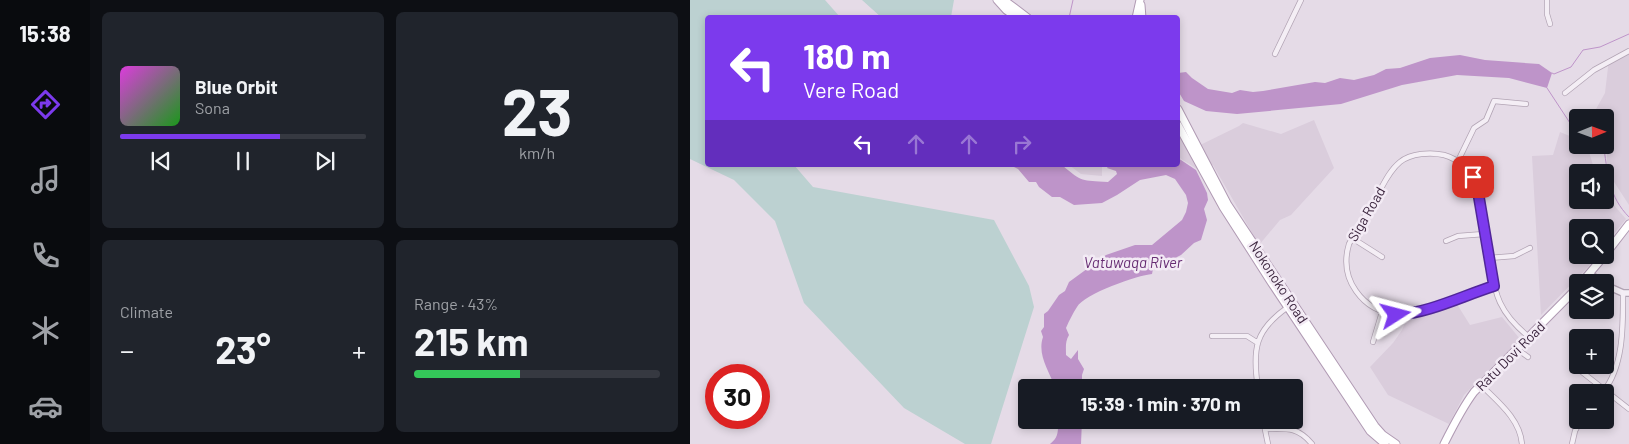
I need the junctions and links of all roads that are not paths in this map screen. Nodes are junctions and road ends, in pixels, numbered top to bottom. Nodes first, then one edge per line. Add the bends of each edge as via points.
1 (996, 0) edge
2 (1004, 0) edge
3 (1301, 0) edge
4 (1547, 0) edge
5 (1013, 15) edge
6 (1024, 15) edge
7 (1137, 15) edge
8 (1142, 15) edge
9 (1550, 24) dead end
10 (1629, 50) edge
11 (1275, 54) dead end
12 (1565, 93) dead end
13 (1526, 104) dead end
14 (1180, 113) edge
15 (1180, 128) edge
16 (1458, 162) junction
17 (1216, 189) junction
18 (1629, 224) edge
19 (1484, 234) junction
20 (1352, 238) junction
21 (1446, 241) dead end
22 (1614, 243) edge
23 (1530, 248) dead end
24 (1382, 257) dead end
25 (1488, 258) junction
26 (1598, 264) edge
27 (1590, 274) edge
28 (1494, 286) junction
29 (1614, 288) edge
30 (1626, 293) edge
31 (1569, 296) edge
32 (1291, 305) junction
33 (1382, 312) junction
34 (1212, 336) dead end
35 (1529, 337) junction
36 (1373, 342) dead end
37 (1258, 343) junction
38 (1518, 349) junction
39 (1528, 357) dead end
40 (1584, 374) edge
41 (1257, 379) edge
42 (1596, 384) edge
43 (1609, 384) edge
44 (1481, 385) junction
45 (1614, 398) edge
46 (1629, 409) edge
47 (1576, 429) edge
48 (1265, 430) joint
49 (1452, 432) junction
50 (1268, 444) edge
51 (1312, 444) edge
52 (1385, 444) edge
53 (1396, 444) edge
54 (1444, 444) edge
55 (1451, 444) edge
56 (1522, 444) edge
57 (1572, 444) edge

1 - 5 main road
2 - 6 main road
3 - 11 street
4 - 9 street
7 - 8 main road via 1140,0
10 - 12 street via 1594,70
13 - 16 street via 1494,101 1486,120 1474,128
14 - 17 main road, Nokonoko Road
15 - 17 main road, Nokonoko Road
16 - 19 street, Siga Road via 1477,186
16 - 20 street, Siga Road via 1447,156 1430,154 1401,161
17 - 32 main road, Nokonoko Road
18 - 22 main road
19 - 21 street via 1458,236
19 - 25 street
20 - 24 street
20 - 33 street, Siga Road via 1346,253 1351,284 1366,302
23 - 25 street via 1514,256
25 - 28 street
26 - 27 main road
28 - 33 street via 1408,314
28 - 35 street via 1506,313
29 - 30 street
30 - 43 street via 1618,359 1615,374
31 - 35 main road, Ratu Dovi Road
32 - 37 street via 1267,325
32 - 52 main road, Nokonoko Road via 1370,430
32 - 53 main road, Nokonoko Road via 1379,432
33 - 36 street
34 - 37 street via 1246,336
35 - 38 main road, Ratu Dovi Road
37 - 41 street via 1254,358
38 - 39 street
38 - 44 main road, Ratu Dovi Road
40 - 42 street
44 - 49 main road, Ratu Dovi Road via 1462,408
44 - 56 street via 1516,422
45 - 46 street
47 - 57 street
48 - 50 street
48 - 51 street via 1294,430
49 - 54 main road, Ratu Dovi Road
49 - 55 main road, Ratu Dovi Road

